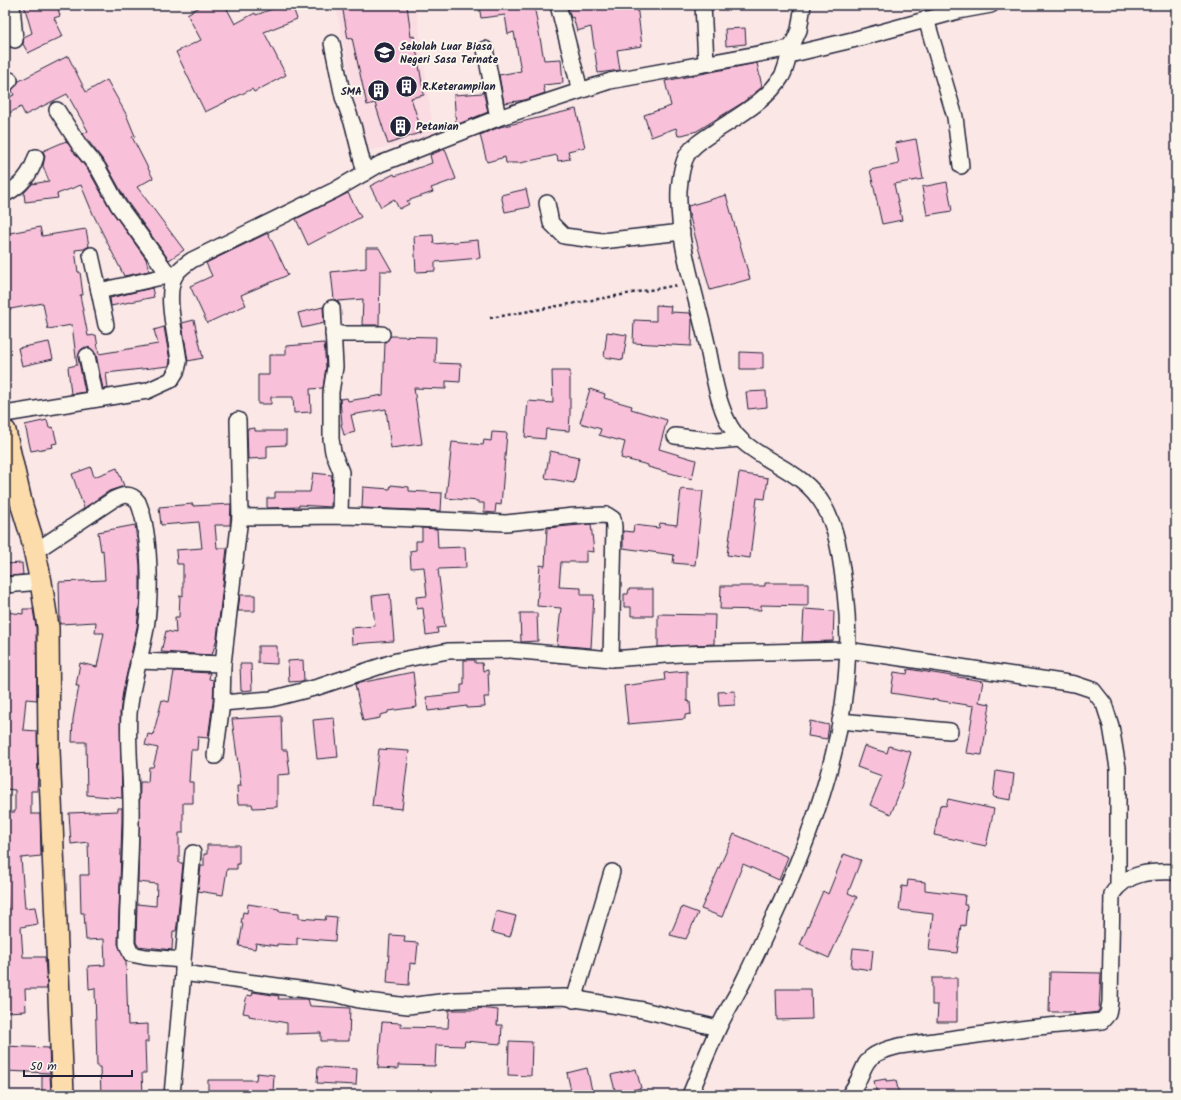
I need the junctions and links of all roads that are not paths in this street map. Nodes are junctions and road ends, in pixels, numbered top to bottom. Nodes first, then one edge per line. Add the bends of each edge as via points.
1 (12, 5) edge
2 (558, 5) edge
3 (703, 5) edge
4 (803, 5) edge
5 (991, 5) edge
6 (958, 8) edge
7 (926, 19) junction
8 (15, 40) dead end
9 (332, 43) dead end
10 (485, 49) dead end
11 (790, 52) junction
12 (706, 62) junction
13 (580, 90) junction
14 (57, 110) dead end
15 (498, 118) junction
16 (36, 157) dead end
17 (961, 166) dead end
18 (365, 173) junction
19 (5, 194) edge
20 (547, 203) dead end
21 (682, 232) junction
22 (91, 255) dead end
23 (172, 275) junction
24 (99, 291) junction
25 (332, 308) dead end
26 (106, 325) dead end
27 (333, 334) junction
28 (382, 334) dead end
29 (87, 356) dead end
30 (96, 399) junction
31 (5, 414) edge
32 (238, 420) dead end
33 (5, 431) edge
34 (676, 436) dead end
35 (740, 439) junction
36 (340, 516) junction
37 (240, 517) junction
38 (33, 544) junction
39 (41, 582) junction
40 (5, 585) edge
41 (848, 650) junction
42 (611, 659) junction
43 (138, 661) junction
44 (223, 664) junction
45 (222, 703) junction
46 (840, 721) junction
47 (950, 731) dead end
48 (215, 756) dead end
49 (193, 853) dead end
50 (612, 872) dead end
51 (1176, 872) edge
52 (1118, 886) junction
53 (183, 966) junction
54 (574, 1000) junction
55 (718, 1028) junction
56 (62, 1095) edge
57 (172, 1095) edge
58 (690, 1095) edge
59 (849, 1095) edge

1 - 8 street
2 - 13 street
3 - 12 street
4 - 11 street via 799,30
5 - 6 street
6 - 7 street
7 - 11 street via 852,40
7 - 17 street via 955,117
9 - 18 street via 343,97
10 - 15 street
11 - 12 street
11 - 21 street via 785,72 768,94 702,140 688,154 679,190
12 - 13 street via 624,78
13 - 15 street
14 - 23 street via 98,168 118,204
15 - 18 street via 394,158
16 - 19 street via 33,168 25,180
18 - 23 street via 192,260
20 - 21 street via 551,222 564,236 602,241
21 - 35 street via 715,383 725,415
22 - 24 street
23 - 24 street
23 - 30 street via 170,299 178,355 175,375 161,386 147,391
24 - 26 street
25 - 27 street
27 - 28 street
27 - 36 street via 335,367 331,392 330,439 340,472
29 - 30 street
30 - 31 street
32 - 37 street
33 - 38 highway
34 - 35 street via 718,441
35 - 41 street via 803,481 815,493 829,516 839,548
36 - 37 street
36 - 42 street via 506,523 607,515 613,519 614,527
37 - 44 street
38 - 39 highway
38 - 43 street via 71,526 114,499 124,495 135,498 140,508 146,538 148,587 147,617
39 - 40 street
39 - 56 highway via 48,627 48,750
41 - 42 street via 680,654
41 - 46 street
41 - 52 street via 1075,684 1093,690 1104,704 1111,726 1118,768
42 - 45 street via 510,650 448,651 396,661 271,700
43 - 44 street
43 - 53 street via 129,713 131,803 127,944 129,951 136,955
44 - 45 street
45 - 48 street
46 - 47 street
46 - 55 street via 834,757 805,846 742,983
49 - 53 street
50 - 54 street
51 - 52 street via 1145,873
52 - 59 street via 1112,894 1110,1002 1108,1014 1102,1021 1027,1028 898,1046 879,1051 868,1059
53 - 54 street via 359,1000 408,1006 456,1000 524,997 564,997
53 - 57 street
54 - 55 street via 582,999 643,1010
55 - 58 street

